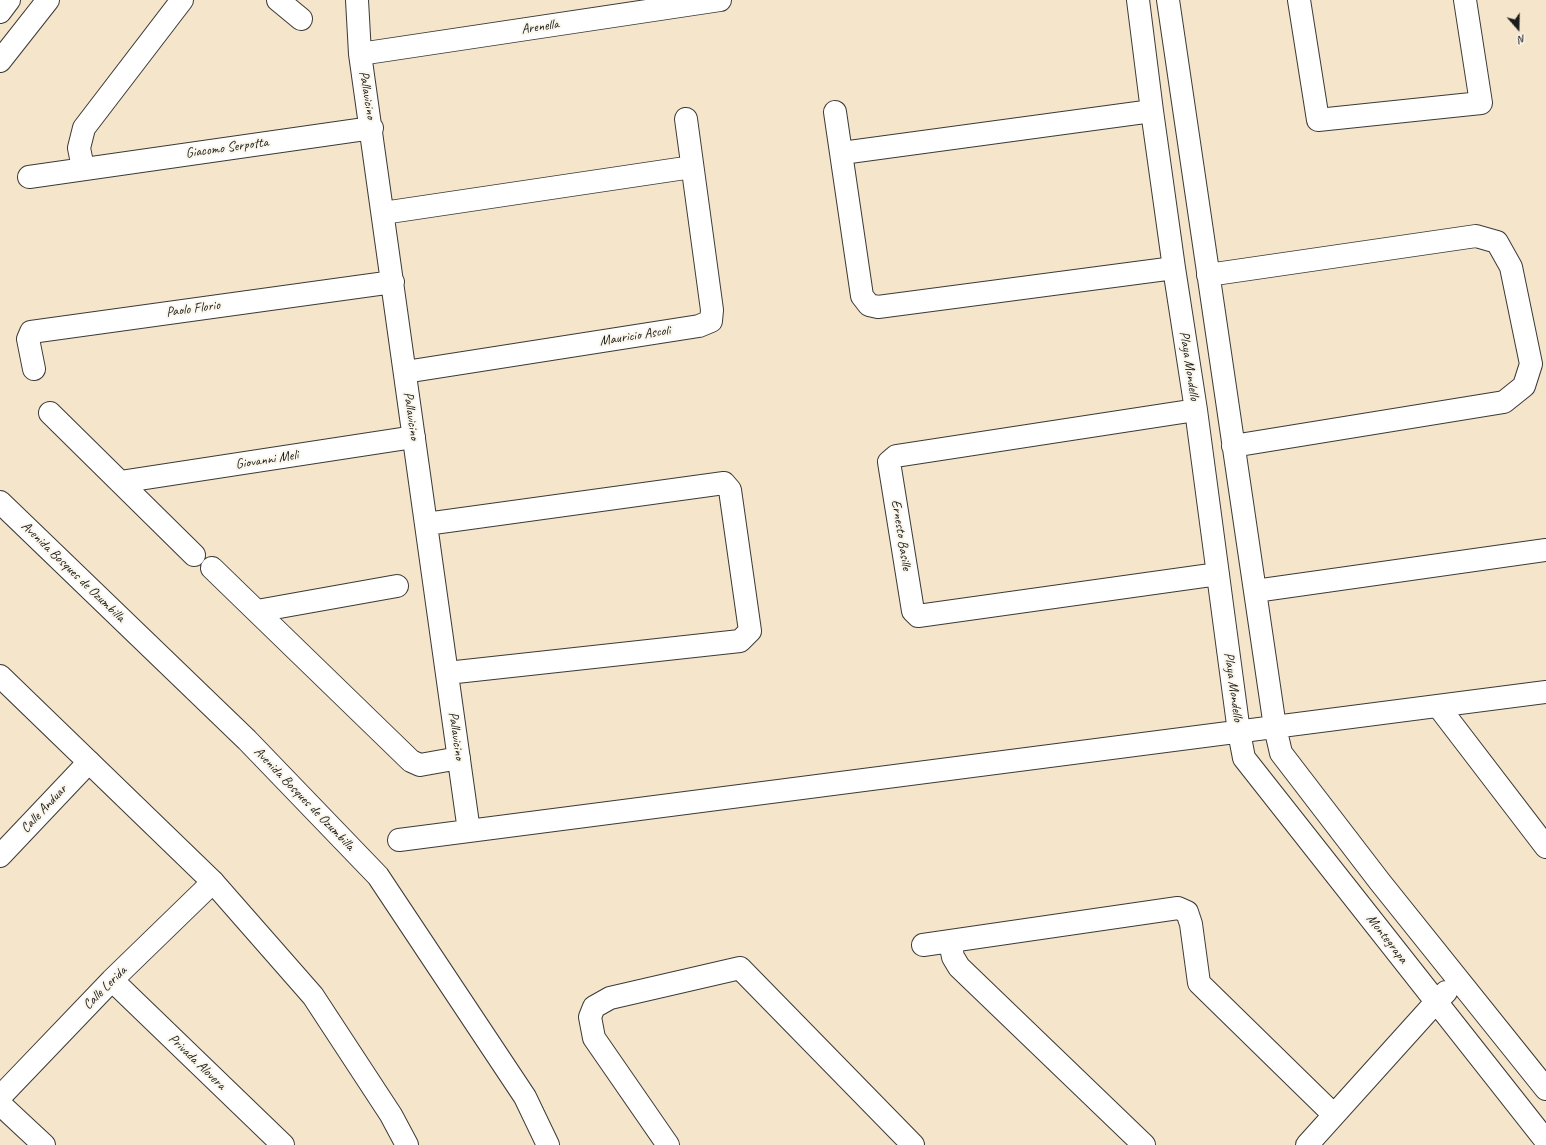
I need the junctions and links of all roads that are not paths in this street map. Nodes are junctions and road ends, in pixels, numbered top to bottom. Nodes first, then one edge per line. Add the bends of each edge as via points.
1 (9, 0) edge
2 (48, 0) edge
3 (182, 0) edge
4 (278, 0) edge
5 (356, 0) edge
6 (720, 0) edge
7 (1138, 0) edge
8 (1168, 0) edge
9 (1299, 0) edge
10 (1465, 0) edge
11 (0, 12) edge
12 (301, 19) dead end
13 (360, 54) junction
14 (0, 61) edge
15 (1152, 111) junction
16 (835, 112) dead end
17 (686, 119) dead end
18 (372, 128) junction
19 (842, 153) junction
20 (692, 167) junction
21 (83, 168) junction
22 (29, 177) dead end
23 (383, 212) junction
24 (1174, 268) junction
25 (1208, 275) junction
26 (393, 282) junction
27 (34, 369) dead end
28 (405, 372) junction
29 (1196, 410) junction
30 (50, 413) dead end
31 (414, 437) junction
32 (1233, 446) junction
33 (120, 482) junction
34 (0, 502) edge
35 (426, 524) junction
36 (1546, 550) edge
37 (194, 555) dead end
38 (212, 568) dead end
39 (1218, 574) junction
40 (397, 586) dead end
41 (1255, 590) junction
42 (257, 612) junction
43 (447, 673) junction
44 (0, 676) edge
45 (1546, 692) edge
46 (1438, 706) junction
47 (1275, 727) junction
48 (1239, 732) junction
49 (459, 758) junction
50 (89, 762) junction
51 (469, 831) junction
52 (399, 840) dead end
53 (1546, 847) edge
54 (0, 856) edge
55 (213, 882) junction
56 (950, 942) junction
57 (923, 945) dead end
58 (112, 980) junction
59 (1459, 981) junction
60 (1436, 1002) junction
61 (1546, 1089) edge
62 (0, 1097) edge
63 (0, 1104) edge
64 (1334, 1115) junction
65 (1546, 1141) edge
66 (44, 1145) edge
67 (283, 1145) edge
68 (407, 1145) edge
69 (548, 1145) edge
70 (668, 1145) edge
71 (913, 1145) edge
72 (1144, 1145) edge
73 (1308, 1145) edge

1 - 11 street
2 - 14 street
3 - 21 street via 84,128 79,148
4 - 12 street
5 - 13 street, Pallavicino
6 - 13 street, Arenella
7 - 15 street, Playa Mondello
8 - 25 street
9 - 10 street via 1318,120 1481,103
13 - 18 street, Pallavicino
15 - 19 street
15 - 24 street, Playa Mondello
16 - 19 street
17 - 20 street, Mauricio Ascoli
18 - 21 street, Giacomo Serpotta
18 - 23 street, Pallavicino
19 - 24 street via 862,296 869,305 878,307
20 - 23 street
20 - 28 street, Mauricio Ascoli via 712,310 711,321 699,326
21 - 22 street, Giacomo Serpotta
23 - 26 street, Pallavicino
24 - 29 street, Playa Mondello
25 - 32 street
25 - 32 street via 1476,236 1497,242 1511,267 1531,364 1524,386 1504,402
26 - 27 street, Paolo Florio via 30,332 28,339
26 - 28 street, Pallavicino
28 - 31 street, Pallavicino
29 - 39 street, Playa Mondello
29 - 39 street, Ernesto Basille via 896,456 889,462 913,611 918,616
30 - 33 street
31 - 33 street, Giovanni Meli
31 - 35 street, Pallavicino
32 - 41 street
33 - 37 street
34 - 69 street, Avenida Bosques de Ozumbilla via 247,740 378,876 525,1097
35 - 43 street, Pallavicino
35 - 43 street via 724,483 730,490 733,506 750,631 740,640
36 - 41 street
38 - 42 street
39 - 48 street, Playa Mondello
40 - 42 street
41 - 47 street
42 - 49 street via 411,761 420,765
43 - 49 street, Pallavicino
44 - 50 street
45 - 46 street
46 - 47 street
46 - 53 street
47 - 48 street
47 - 59 street via 1281,753
48 - 51 street
48 - 60 street, Montegrapa via 1244,758
49 - 51 street, Pallavicino
50 - 54 street, Calle Anduar
50 - 55 street
51 - 52 street
55 - 58 street, Calle Lerida
55 - 68 street via 313,996 391,1114
56 - 57 street
56 - 64 street via 1178,908 1187,912 1199,984
56 - 72 street via 953,957 959,967
58 - 62 street, Calle Lerida
58 - 67 street, Privada Alovera
59 - 60 street
59 - 61 street
60 - 64 street
60 - 65 street, Montegrapa
63 - 66 street
64 - 73 street
70 - 71 street via 594,1038 590,1018 594,1008 610,998 740,968

